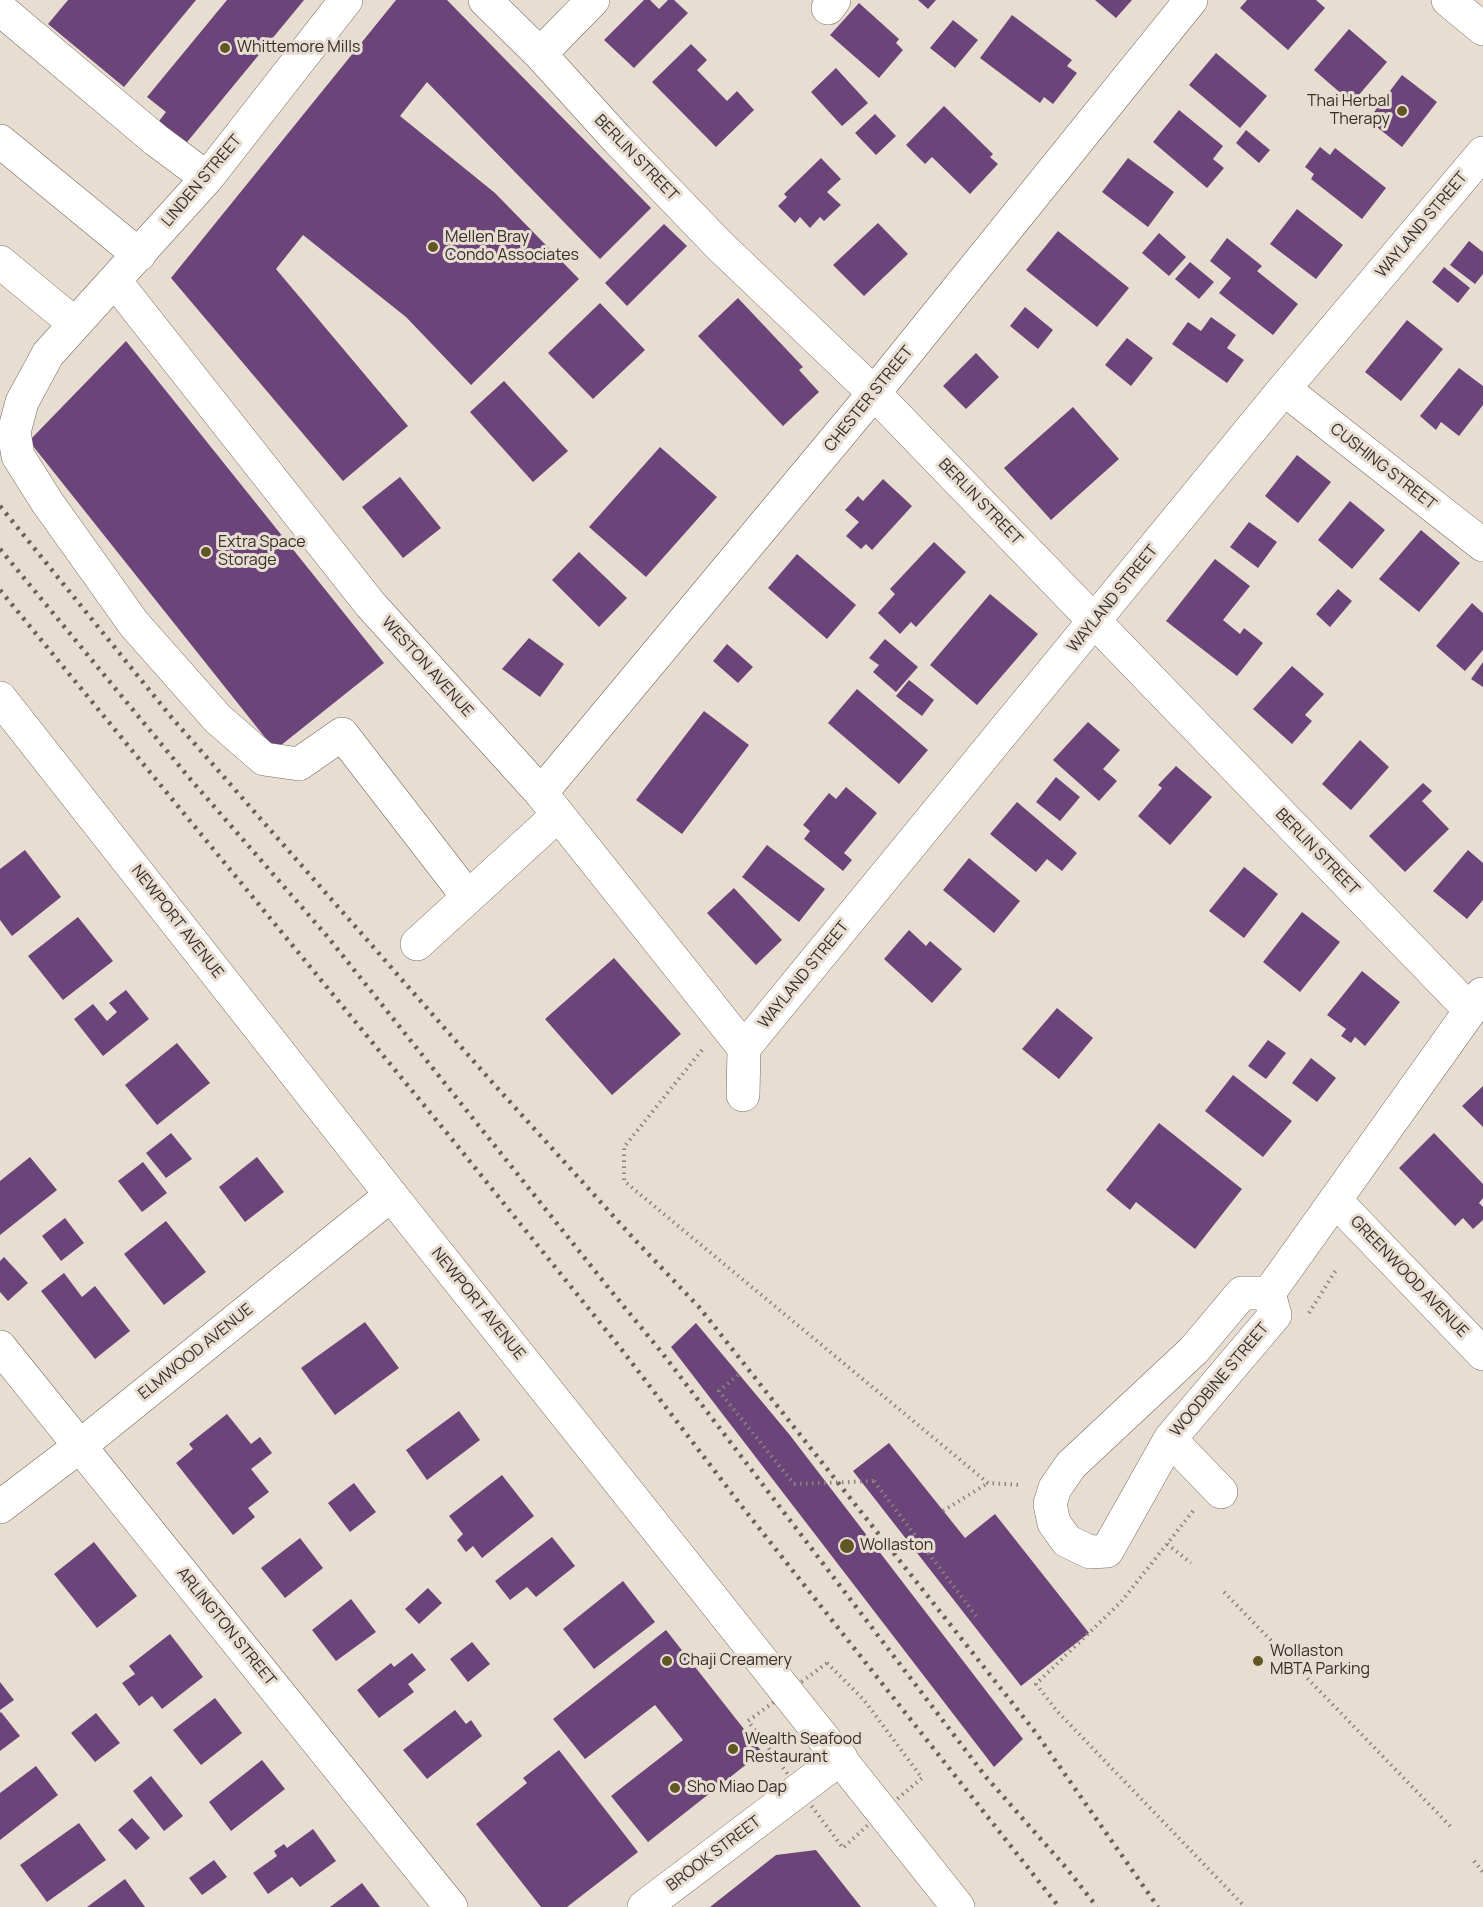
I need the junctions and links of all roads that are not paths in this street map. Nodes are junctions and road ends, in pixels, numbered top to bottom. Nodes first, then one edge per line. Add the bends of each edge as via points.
1 (346, 0) edge
2 (485, 0) edge
3 (593, 0) edge
4 (1191, 0) edge
5 (1448, 0) edge
6 (0, 9) edge
7 (1483, 29) edge
8 (540, 54) junction
9 (0, 141) edge
10 (1483, 153) edge
11 (207, 178) junction
12 (139, 255) junction
13 (0, 262) edge
14 (115, 280) junction
15 (75, 324) junction
16 (1284, 389) junction
17 (874, 393) junction
18 (1483, 545) edge
19 (1096, 621) junction
20 (0, 698) edge
21 (550, 804) junction
22 (468, 897) junction
23 (417, 944) dead end
24 (1476, 1001) edge
25 (744, 1048) junction
26 (742, 1095) dead end
27 (391, 1195) junction
28 (1335, 1200) junction
29 (1269, 1293) junction
30 (0, 1347) edge
31 (1483, 1354) edge
32 (1170, 1439) junction
33 (80, 1446) junction
34 (1210, 1481) road end
35 (0, 1507) edge
36 (840, 1758) junction
37 (451, 1907) edge
38 (644, 1907) edge
39 (958, 1907) edge

1 - 11 street, LINDEN STREET
2 - 8 street, BERLIN STREET
3 - 8 street
4 - 17 street, CHESTER STREET
5 - 7 street
6 - 11 street
8 - 17 street, BERLIN STREET via 719,245
9 - 12 street
10 - 16 street, WAYLAND STREET
11 - 12 street, LINDEN STREET
12 - 14 street, LINDEN STREET
13 - 15 street
14 - 15 street, LINDEN STREET
14 - 21 street, WESTON AVENUE via 370,604
15 - 22 street, LINDEN STREET via 48,354 22,402 14,432 18,456 47,502 134,624 218,720 264,759 299,764 342,734
16 - 18 street, CUSHING STREET
16 - 19 street, WAYLAND STREET
17 - 19 street, BERLIN STREET
17 - 21 street, CHESTER STREET
19 - 24 street, BERLIN STREET
19 - 25 street, WAYLAND STREET
20 - 27 street, NEWPORT AVENUE
21 - 22 street, CHESTER STREET
21 - 25 street, WESTON AVENUE
22 - 23 street, CHESTER STREET
24 - 28 street
25 - 26 street
27 - 33 street, ELMWOOD AVENUE
27 - 36 street, NEWPORT AVENUE
28 - 29 street
28 - 31 street, GREENWOOD AVENUE
29 - 32 street, WOODBINE STREET via 1275,1315
29 - 32 street, WOODBINE STREET via 1242,1293 1194,1350 1071,1465 1055,1488 1050,1504 1054,1523 1067,1540 1090,1552 1107,1551
30 - 33 street, ARLINGTON STREET
32 - 34 street
33 - 35 street, ELMWOOD AVENUE
33 - 37 street, ARLINGTON STREET
36 - 38 street, BROOK STREET
36 - 39 street, NEWPORT AVENUE

